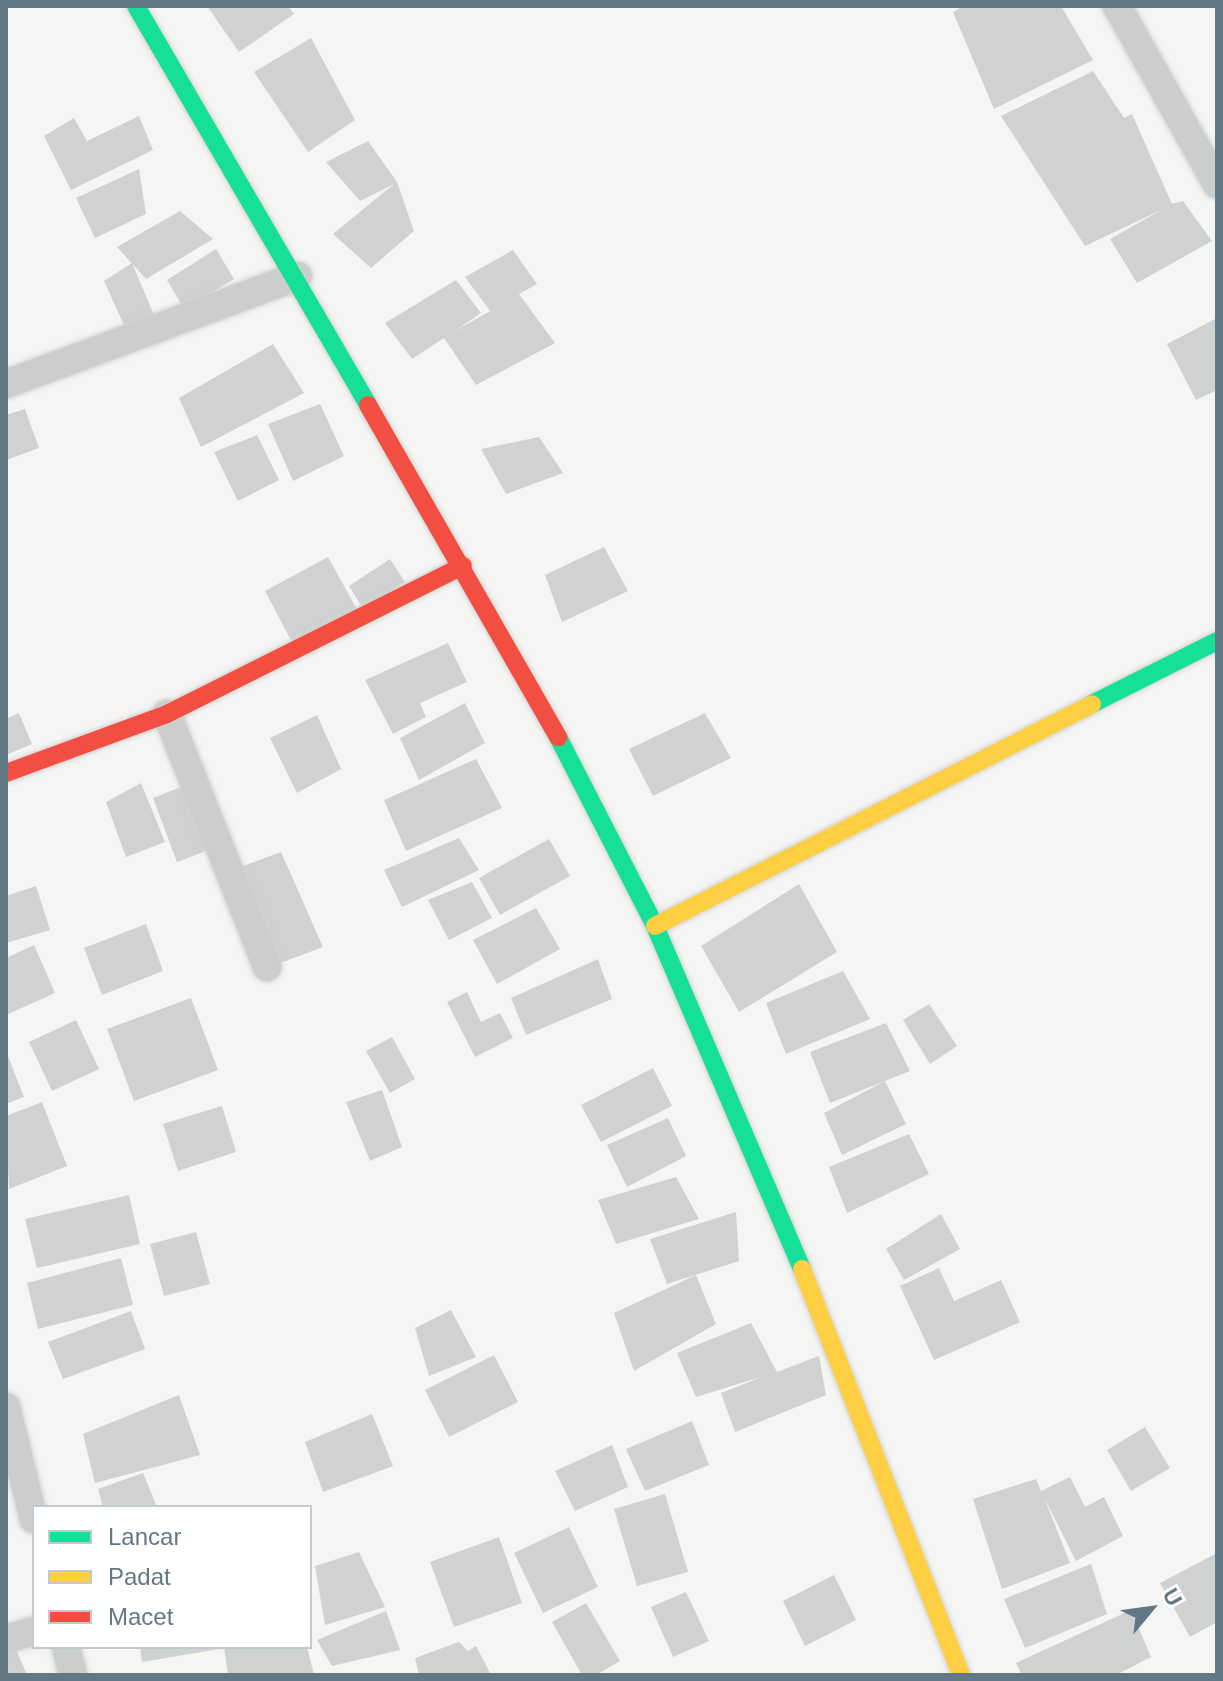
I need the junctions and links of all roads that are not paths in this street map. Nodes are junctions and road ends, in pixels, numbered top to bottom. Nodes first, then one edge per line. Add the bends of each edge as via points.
1 (136, 6) edge
2 (1117, 6) edge
3 (1217, 184) edge
4 (298, 276) junction
5 (6, 384) edge
6 (463, 566) junction
7 (1217, 641) edge
8 (167, 714) junction
9 (6, 773) edge
10 (655, 926) junction
11 (267, 967) dead end
12 (6, 1407) edge
13 (32, 1512) edge
14 (32, 1632) edge
15 (6, 1639) edge
16 (66, 1649) edge
17 (73, 1675) edge
18 (961, 1675) edge

1 - 4 main road
2 - 3 street
4 - 5 street
4 - 6 main road
6 - 8 main road
6 - 10 main road
7 - 10 main road
8 - 9 main road
8 - 11 street
10 - 18 main road via 772,1192
12 - 13 street
14 - 15 street
16 - 17 street

